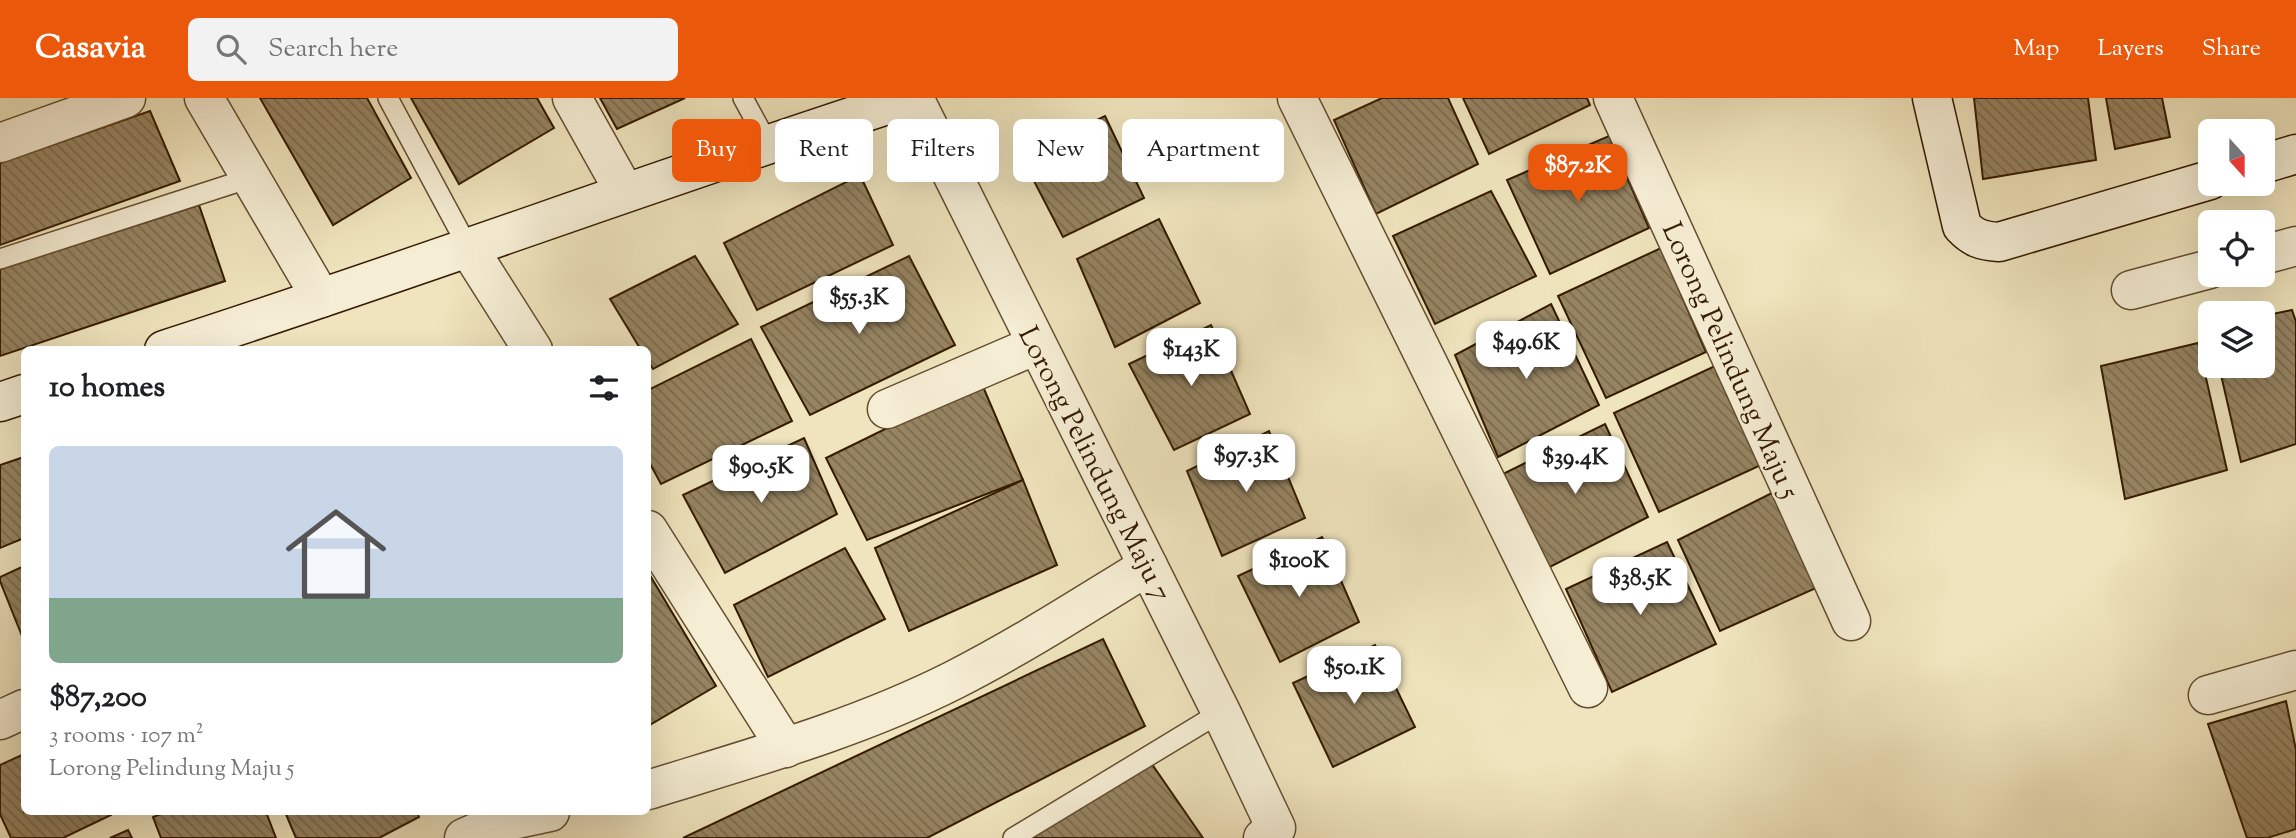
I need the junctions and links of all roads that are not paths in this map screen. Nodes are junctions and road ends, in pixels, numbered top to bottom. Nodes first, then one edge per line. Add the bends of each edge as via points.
1 (126, 98) edge
2 (204, 98) edge
3 (388, 98) edge
4 (572, 98) edge
5 (743, 98) edge
6 (911, 98) edge
7 (1297, 98) edge
8 (1613, 98) edge
9 (1932, 98) edge
10 (0, 143) edge
11 (768, 144) junction
12 (2296, 154) edge
13 (2275, 160) edge
14 (250, 178) junction
15 (2198, 184) edge
16 (624, 191) junction
17 (2296, 246) edge
18 (469, 249) junction
19 (2275, 252) edge
20 (0, 259) edge
21 (2198, 272) edge
22 (2131, 290) dead end
23 (321, 298) junction
24 (1036, 345) junction
25 (182, 346) edge
26 (527, 346) edge
27 (21, 395) edge
28 (0, 402) edge
29 (887, 409) dead end
30 (651, 535) edge
31 (1148, 566) junction
32 (1850, 621) dead end
33 (2296, 670) edge
34 (1588, 688) dead end
35 (2208, 695) dead end
36 (21, 710) edge
37 (1221, 712) junction
38 (0, 720) edge
39 (786, 748) junction
40 (651, 789) edge
41 (539, 815) edge
42 (492, 828) edge
43 (1269, 833) edge
44 (1013, 838) edge

1 - 10 street
2 - 14 street
3 - 18 lane
4 - 16 street
5 - 11 lane
6 - 11 street
6 - 24 street, Lorong Pelindung Maju 7
7 - 34 street
8 - 32 street, Lorong Pelindung Maju 5
9 - 15 street via 1962,226 1984,241 1999,242
11 - 16 street
12 - 13 street
14 - 20 lane
14 - 23 street
16 - 18 street
17 - 19 street
18 - 23 street
18 - 26 street
21 - 22 street
23 - 25 street
24 - 29 street
24 - 31 street, Lorong Pelindung Maju 7
27 - 28 street
30 - 39 street
31 - 37 street, Lorong Pelindung Maju 7
31 - 39 street via 954,680
33 - 35 street
36 - 38 street
37 - 43 street, Lorong Pelindung Maju 7
37 - 44 lane
39 - 40 street
41 - 42 street

